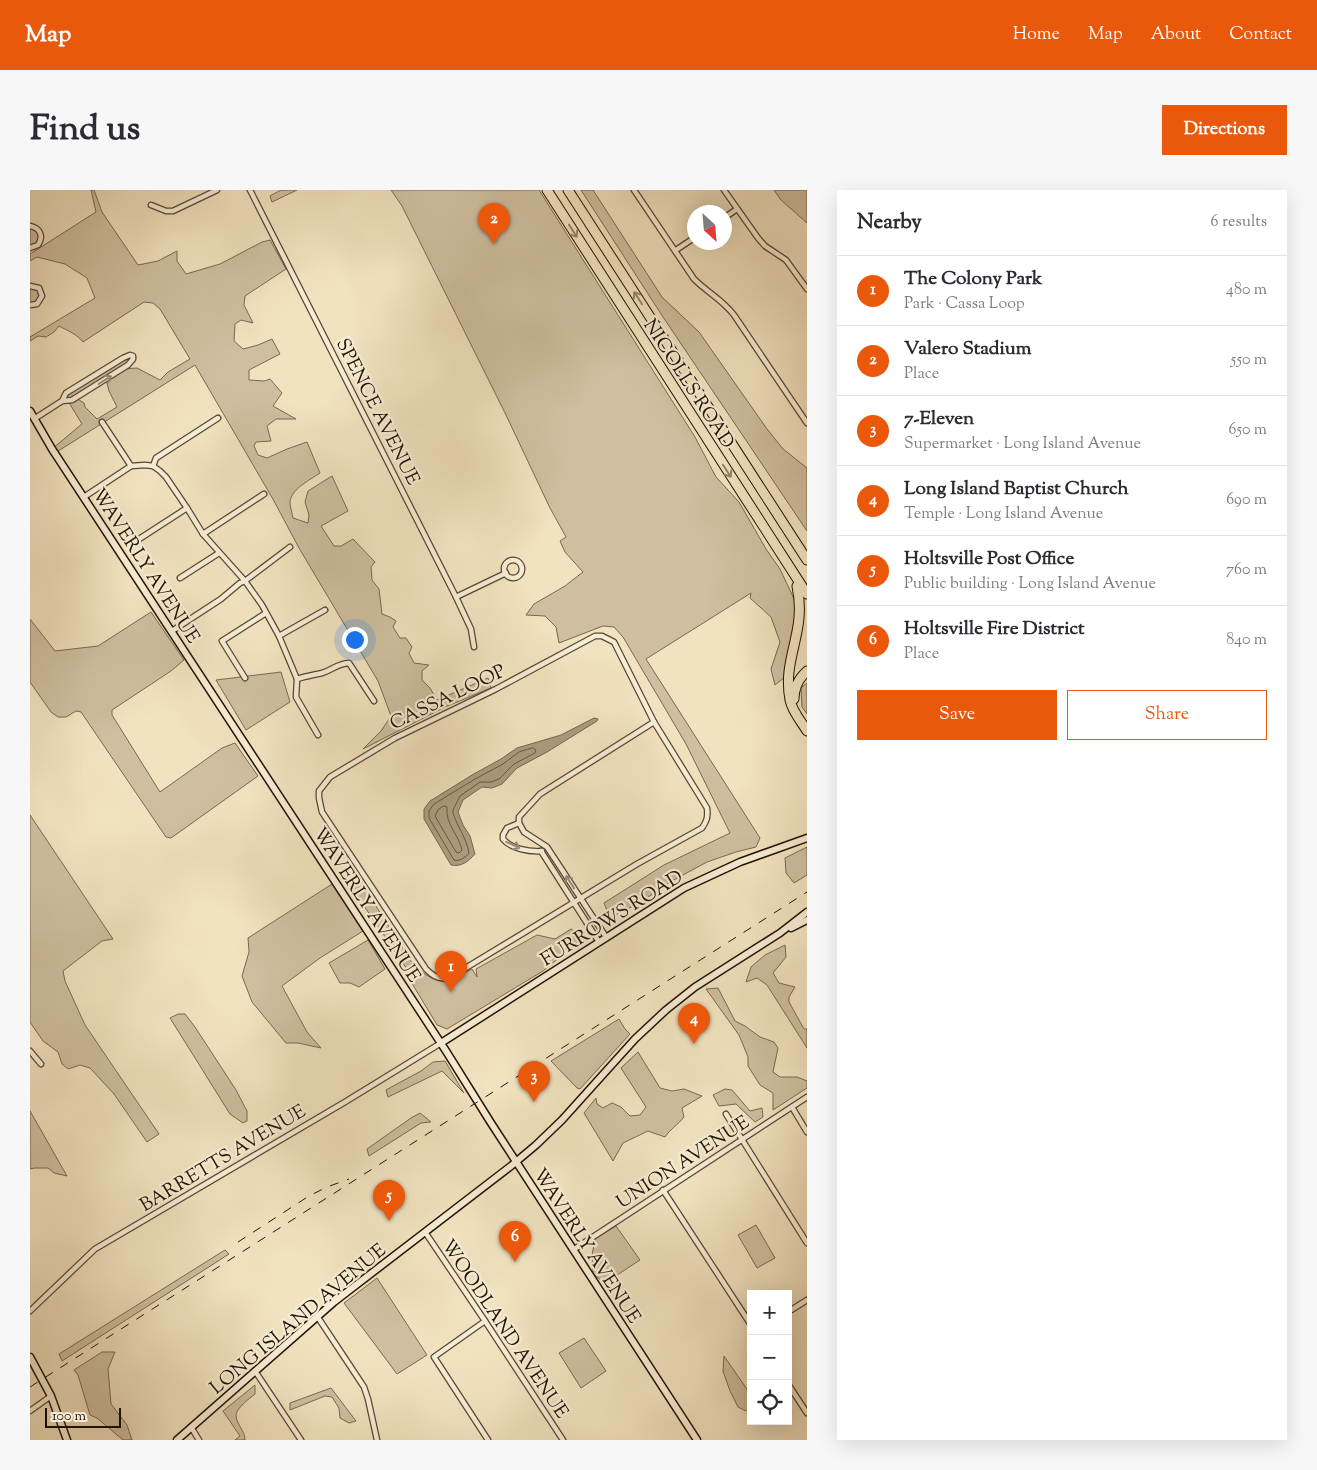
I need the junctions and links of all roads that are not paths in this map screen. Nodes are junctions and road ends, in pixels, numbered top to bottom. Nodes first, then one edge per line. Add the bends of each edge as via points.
1 (217, 190) edge
2 (250, 190) edge
3 (547, 190) edge
4 (568, 190) edge
5 (634, 190) edge
6 (724, 190) edge
7 (151, 205) dead end
8 (737, 209) junction
9 (732, 212) edge
10 (30, 226) edge
11 (687, 243) edge
12 (30, 248) edge
13 (676, 250) junction
14 (30, 286) edge
15 (807, 289) edge
16 (30, 305) edge
17 (62, 401) junction
18 (30, 411) edge
19 (218, 418) dead end
20 (34, 420) junction
21 (102, 422) dead end
22 (807, 422) edge
23 (131, 466) junction
24 (153, 466) junction
25 (264, 494) dead end
26 (84, 497) junction
27 (187, 508) junction
28 (787, 529) junction
29 (203, 534) junction
30 (133, 543) dead end
31 (776, 546) junction
32 (290, 547) dead end
33 (219, 553) junction
34 (807, 554) edge
35 (807, 560) edge
36 (506, 573) dead end
37 (180, 578) dead end
38 (245, 581) junction
39 (807, 594) edge
40 (456, 597) junction
41 (325, 610) dead end
42 (266, 613) junction
43 (172, 631) junction
44 (279, 636) junction
45 (474, 647) dead end
46 (807, 671) edge
47 (245, 678) dead end
48 (297, 679) junction
49 (374, 701) dead end
50 (798, 717) junction
51 (654, 722) junction
52 (807, 731) edge
53 (318, 736) dead end
54 (518, 823) junction
55 (807, 838) edge
56 (547, 847) junction
57 (541, 851) junction
58 (581, 898) junction
59 (574, 903) junction
60 (807, 915) edge
61 (606, 937) junction
62 (599, 942) junction
63 (441, 1043) junction
64 (30, 1051) edge
65 (41, 1064) dead end
66 (807, 1097) edge
67 (792, 1107) junction
68 (726, 1114) dead end
69 (807, 1132) edge
70 (742, 1139) junction
71 (517, 1161) junction
72 (663, 1190) junction
73 (425, 1232) junction
74 (807, 1243) edge
75 (573, 1250) junction
76 (807, 1300) edge
77 (792, 1309) edge
78 (30, 1311) edge
79 (317, 1316) junction
80 (747, 1319) edge
81 (485, 1321) junction
82 (30, 1357) edge
83 (255, 1371) junction
84 (792, 1390) edge
85 (51, 1396) junction
86 (30, 1411) edge
87 (807, 1413) edge
88 (191, 1427) junction
89 (67, 1440) edge
90 (177, 1440) edge
91 (199, 1440) edge
92 (301, 1440) edge
93 (377, 1440) edge
94 (488, 1440) edge
95 (563, 1440) edge
96 (697, 1440) edge

1 - 7 street via 173,211
2 - 40 street, SPENCE AVENUE
3 -> 31 highway, NICOLLS ROAD
28 -> 4 highway, NICOLLS ROAD
5 - 13 street
6 - 8 street
8 - 9 street
8 - 15 street via 765,246 786,260
10 - 12 street via 37,228 41,238 38,245
11 - 13 street
13 - 22 street via 694,279 734,315
14 - 16 street via 39,288 42,296 38,304
17 -> 17 street via 72,400 128,365 133,356 123,358 66,393
17 - 20 street
18 - 20 street, WAVERLY AVENUE
19 - 24 street via 156,458
20 - 26 street, WAVERLY AVENUE
21 - 23 street
23 - 24 street
23 - 26 street
24 - 27 street via 166,477
25 - 29 street
26 - 43 street, WAVERLY AVENUE
27 - 29 street
27 - 30 street
28 - 34 highway
28 - 35 highway, NICOLLS ROAD
29 - 33 street
31 - 39 highway, NICOLLS ROAD
31 - 50 highway via 805,608 806,631 789,687 791,706
32 - 38 street
33 - 37 street
33 - 38 street
36 - 40 street
38 - 42 street
38 - 43 street
40 - 45 street, SPENCE AVENUE via 471,629
41 - 44 street
42 - 44 street
42 - 47 street via 222,641
43 - 63 street, WAVERLY AVENUE
44 - 48 street
46 - 50 highway via 795,689
48 - 49 street via 349,663
48 - 53 street via 296,698
50 - 52 highway
51 - 54 street via 540,794 518,817
51 - 58 street, CASSA LOOP via 707,808 706,823
51 - 59 street, CASSA LOOP via 614,642 595,636 395,738 330,777 319,791 322,812 426,969 438,978 448,978
54 - 56 street via 524,832
54 -> 57 street via 507,828 503,839 506,843 518,849
55 - 61 street, FURROWS ROAD via 740,862 692,884
56 - 57 street
58 -> 56 street
57 - 59 street
58 - 59 street, CASSA LOOP
58 - 61 street
59 - 62 street
60 - 71 street, LONG ISLAND AVENUE via 695,988 660,1016 566,1116
61 - 62 street, FURROWS ROAD
62 - 63 street, FURROWS ROAD
63 - 71 street, WAVERLY AVENUE
63 - 78 street, BARRETTS AVENUE via 95,1249
64 - 65 street
66 - 67 street, UNION AVENUE
67 - 69 street
67 - 70 street, UNION AVENUE
68 - 70 street
70 - 72 street, UNION AVENUE
70 - 74 street
71 - 73 street, LONG ISLAND AVENUE
71 - 75 street, WAVERLY AVENUE
72 - 75 street, UNION AVENUE
72 - 80 street
73 - 79 street, LONG ISLAND AVENUE
73 - 81 street, WOODLAND AVENUE
75 - 96 street, WAVERLY AVENUE
76 - 77 street
79 - 83 street, LONG ISLAND AVENUE
79 - 93 street via 364,1387
81 - 94 street via 434,1357
81 - 95 street, WOODLAND AVENUE
82 - 85 street
83 - 88 street, LONG ISLAND AVENUE
83 - 92 street
84 - 87 street
85 - 86 street
85 - 89 street
88 - 90 street, LONG ISLAND AVENUE
88 - 91 street

